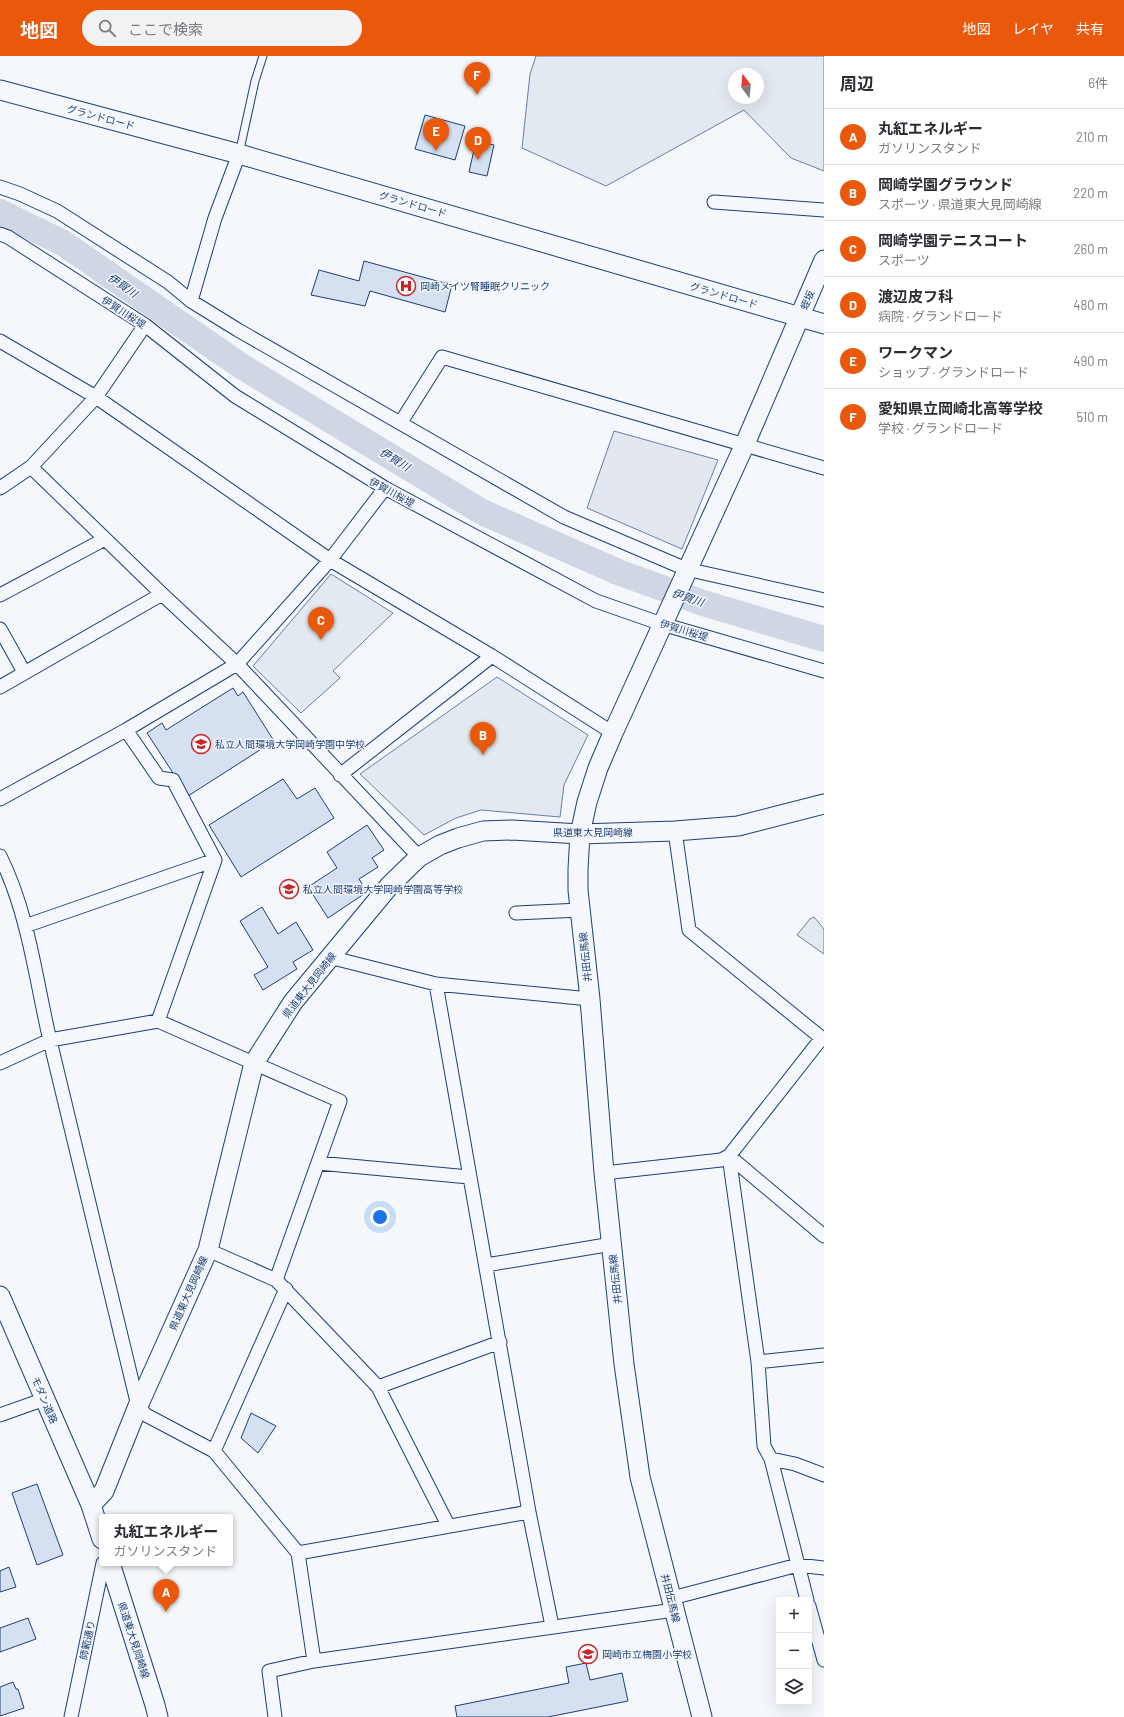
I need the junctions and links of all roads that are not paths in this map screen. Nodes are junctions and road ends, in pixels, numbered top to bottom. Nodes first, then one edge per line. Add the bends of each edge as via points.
1 (263, 56) edge
2 (0, 90) edge
3 (239, 154) junction
4 (0, 187) edge
5 (714, 202) dead end
6 (824, 210) edge
7 (0, 234) edge
8 (824, 260) edge
9 (191, 301) junction
10 (800, 317) junction
11 (824, 324) edge
12 (145, 325) junction
13 (0, 341) edge
14 (96, 397) junction
15 (401, 422) junction
16 (744, 444) junction
17 (31, 467) junction
18 (824, 468) edge
19 (0, 488) edge
20 (385, 488) junction
21 (105, 539) junction
22 (330, 560) junction
23 (686, 569) junction
24 (162, 594) junction
25 (0, 595) edge
26 (824, 600) edge
27 (662, 624) junction
28 (0, 628) edge
29 (492, 656) junction
30 (237, 664) junction
31 (824, 671) edge
32 (24, 672) junction
33 (0, 687) edge
34 (126, 730) junction
35 (613, 733) junction
36 (340, 775) junction
37 (0, 799) edge
38 (824, 804) edge
39 (675, 831) junction
40 (580, 834) junction
41 (0, 856) edge
42 (419, 857) junction
43 (215, 860) junction
44 (580, 910) junction
45 (516, 913) dead end
46 (25, 926) junction
47 (329, 957) junction
48 (436, 984) junction
49 (590, 999) junction
50 (158, 1021) junction
51 (823, 1039) edge
52 (50, 1040) junction
53 (254, 1063) junction
54 (0, 1064) edge
55 (729, 1156) junction
56 (318, 1163) junction
57 (604, 1173) junction
58 (469, 1177) junction
59 (824, 1236) edge
60 (612, 1244) junction
61 (208, 1250) junction
62 (486, 1265) junction
63 (276, 1280) junction
64 (286, 1289) junction
65 (0, 1296) edge
66 (500, 1342) junction
67 (824, 1355) edge
68 (758, 1362) junction
69 (378, 1387) junction
70 (45, 1399) junction
71 (138, 1406) junction
72 (0, 1415) edge
73 (214, 1451) junction
74 (771, 1460) junction
75 (824, 1475) edge
76 (91, 1505) junction
77 (529, 1512) junction
78 (448, 1525) junction
79 (99, 1530) edge
80 (298, 1553) junction
81 (102, 1566) edge
82 (111, 1566) edge
83 (798, 1566) junction
84 (824, 1568) edge
85 (807, 1597) edge
86 (673, 1604) junction
87 (812, 1617) edge
88 (552, 1626) junction
89 (824, 1660) edge
90 (314, 1661) junction
91 (71, 1717) edge
92 (158, 1717) edge
93 (275, 1717) edge
94 (702, 1717) edge

1 - 3 lane
2 - 3 street, グランドロード
3 - 9 street via 215,218
3 - 10 street, グランドロード
4 - 9 street via 57,211 168,282
5 - 6 street
7 - 12 street, 伊賀川桜堤
8 - 10 street, 蛭坂
9 - 15 street
10 - 11 street, グランドロード
10 - 16 street, 蛭坂
12 - 14 street
12 - 20 street, 伊賀川桜堤 via 235,396
13 - 14 street
14 - 17 street
14 - 22 street
15 - 16 street via 442,357
15 - 23 street via 564,517
16 - 18 street
16 - 23 street, 蛭坂
17 - 19 street
17 - 21 street
20 - 22 street
20 - 27 street, 伊賀川桜堤 via 596,601
21 - 24 street
21 - 25 street
22 - 29 street
22 - 30 street
23 - 26 street
23 - 27 street, 井田伝馬線
24 - 30 street
24 - 32 street
27 - 31 street, 伊賀川桜堤
27 - 35 street, 井田伝馬線
28 - 32 street
29 - 35 street
29 - 36 street
30 - 34 street
30 - 36 street
32 - 33 street
34 - 37 street
34 - 43 street via 159,778 173,780
35 - 40 street, 井田伝馬線 via 598,768
36 - 42 street
38 - 39 street, 県道東大見岡崎線 via 738,826
39 - 40 street, 県道東大見岡崎線
39 - 51 street via 689,930
40 - 42 street, 県道東大見岡崎線 via 483,831 440,845
40 - 44 street, 井田伝馬線
41 - 46 street via 10,876
42 - 47 street, 県道東大見岡崎線 via 390,885
43 - 46 street
43 - 50 street
44 - 45 street
44 - 49 street, 井田伝馬線
46 - 52 street
47 - 48 street
47 - 53 street, 県道東大見岡崎線 via 293,1002
48 - 49 street
48 - 58 street
49 - 57 street, 井田伝馬線
50 - 52 street
50 - 53 street
51 - 55 street
52 - 54 street
52 - 71 street
53 - 56 street via 340,1101
53 - 61 street, 県道東大見岡崎線
55 - 57 street via 721,1160
55 - 59 street
55 - 68 street
56 - 58 street
56 - 63 street
57 - 60 street, 井田伝馬線
58 - 62 street
60 - 62 street
60 - 86 street, 井田伝馬線 via 624,1364 640,1477
61 - 63 street
61 - 71 street, 県道東大見岡崎線
62 - 66 street
63 - 64 street
64 - 69 street
64 - 73 street
65 - 70 street, モダン道路
66 - 69 street
66 - 77 street
67 - 68 street
68 - 74 street via 764,1446
69 - 78 street
70 - 72 street
70 - 76 street, モダン道路
71 - 73 street via 146,1415
71 - 76 street, 県道東大見岡崎線 via 104,1491
73 - 80 street
74 - 75 street via 795,1464
74 - 83 street
76 - 79 street
77 - 78 street
77 - 88 street
78 - 80 street
80 - 90 street
81 - 91 street, 師範通り
82 - 92 street, 県道東大見岡崎線
83 - 84 street
83 - 85 street
83 - 86 street
86 - 88 street
86 - 94 street, 井田伝馬線
87 - 89 street
88 - 90 street
90 - 93 street via 269,1671

